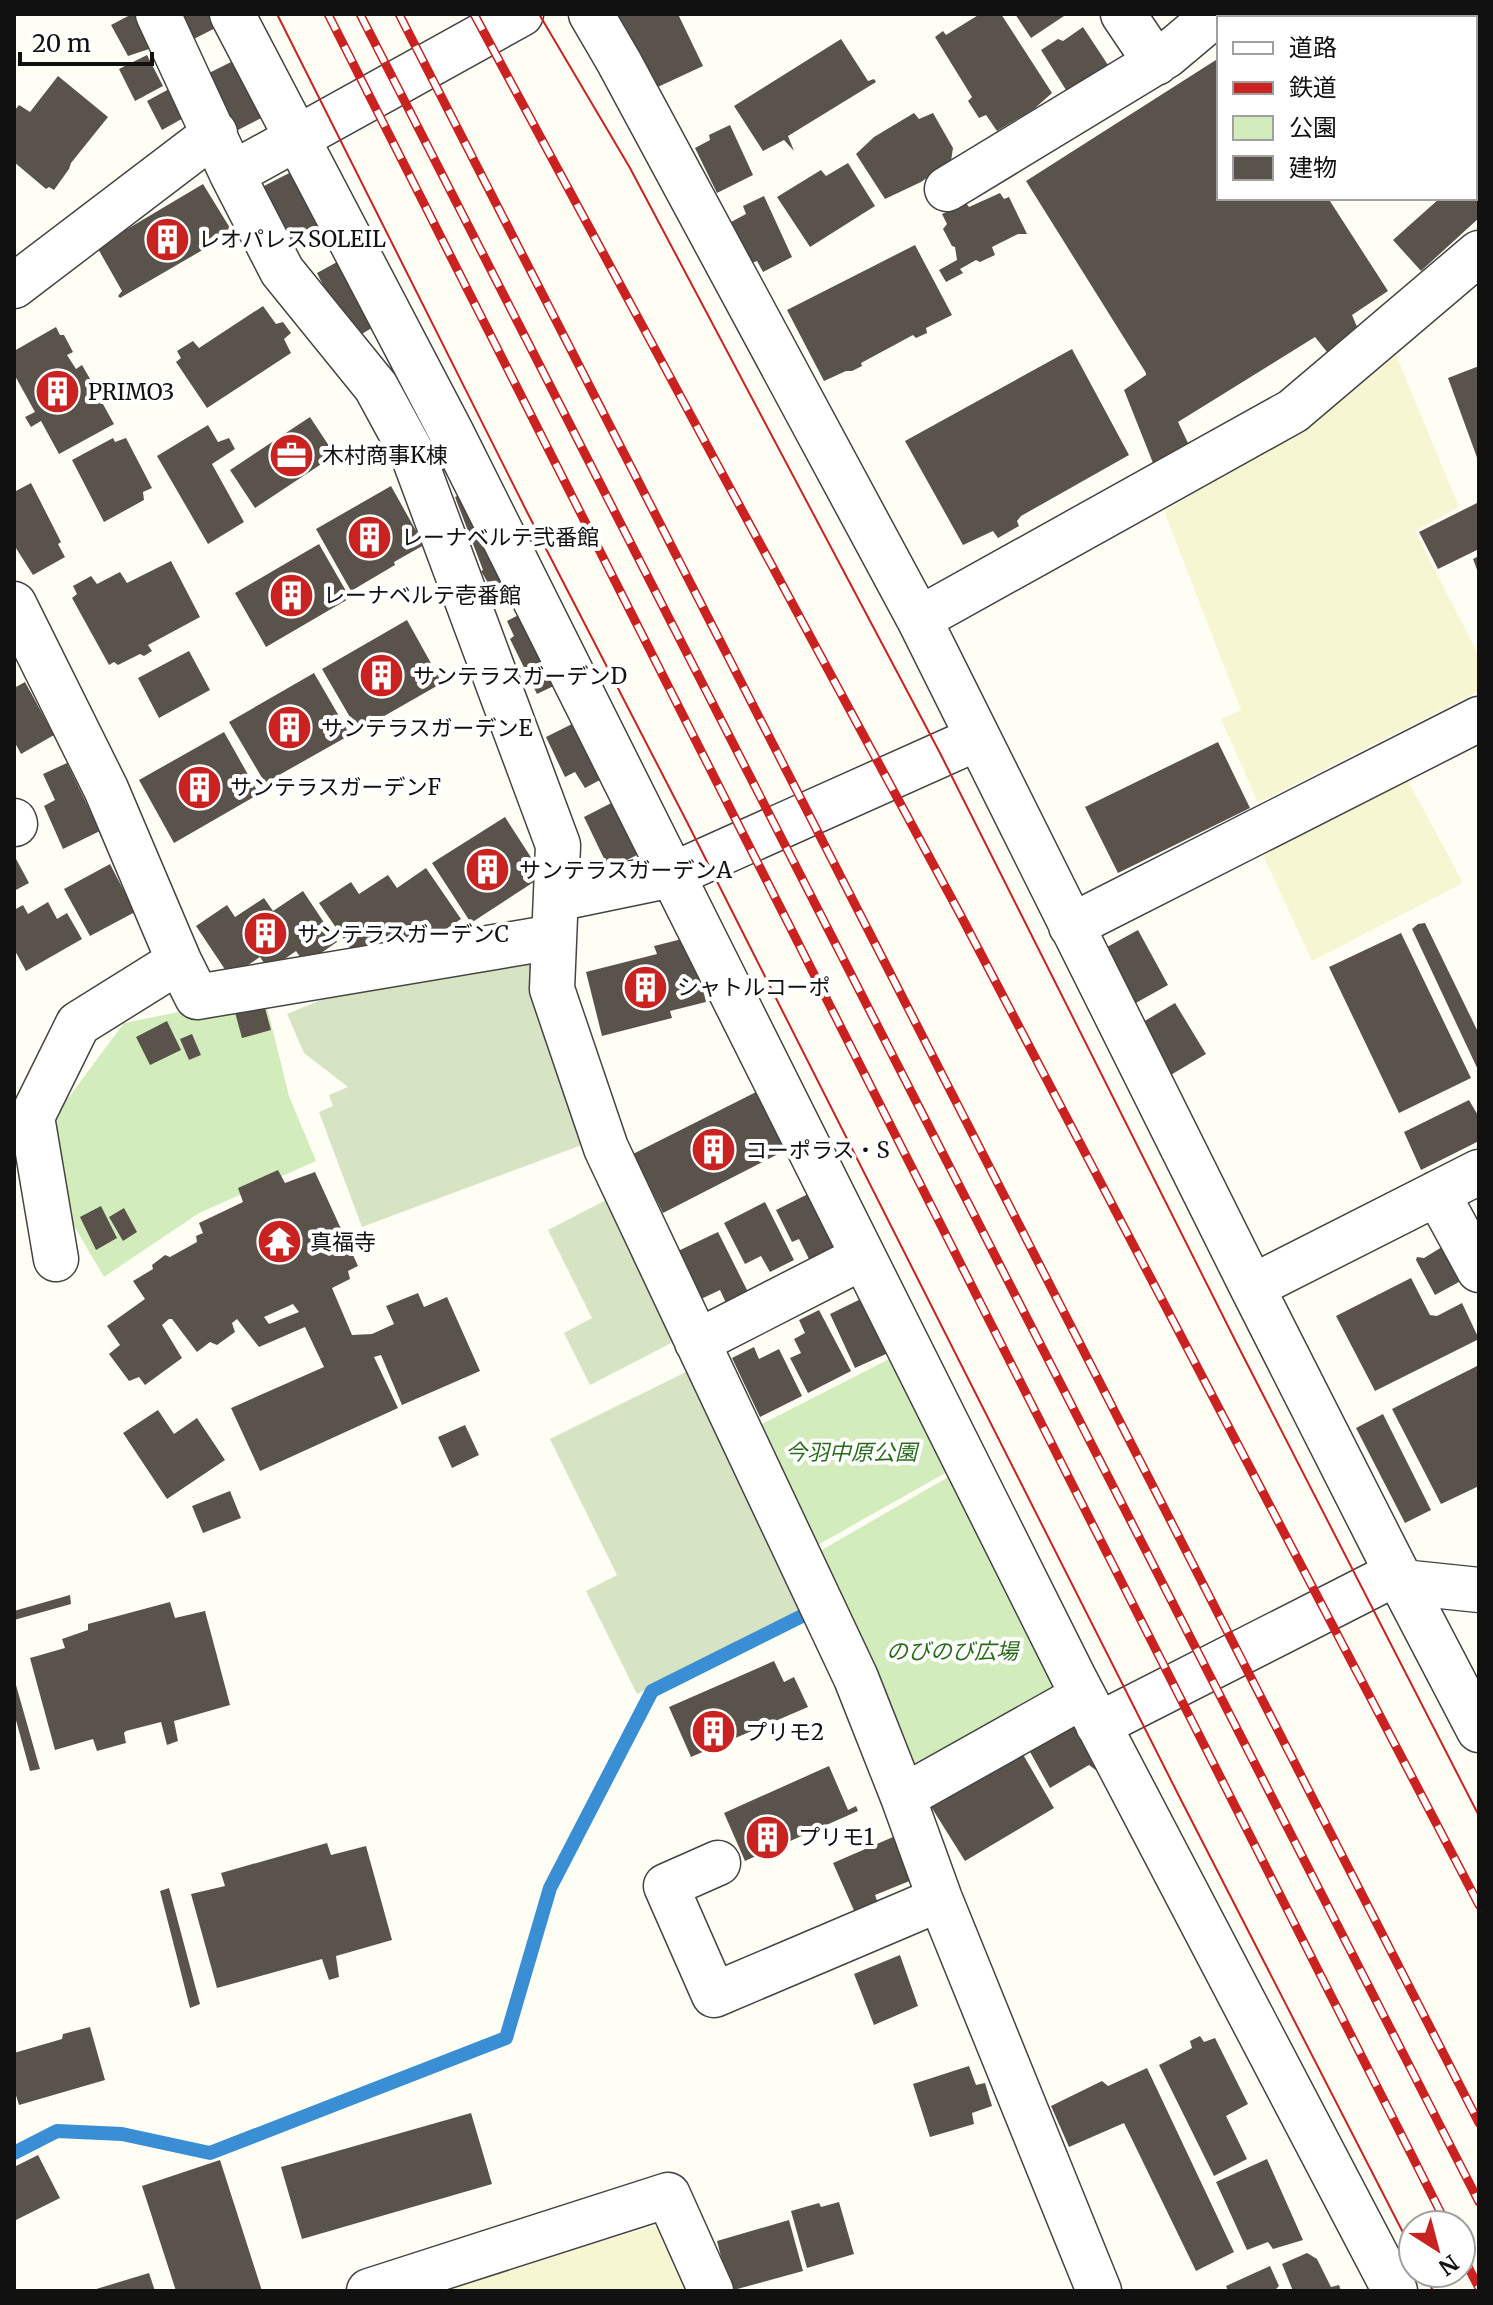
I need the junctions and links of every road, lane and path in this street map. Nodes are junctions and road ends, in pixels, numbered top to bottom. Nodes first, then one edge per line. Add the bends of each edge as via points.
1 (158, 14) edge
2 (232, 14) edge
3 (521, 14) edge
4 (591, 14) edge
5 (1123, 14) edge
6 (1216, 14) edge
7 (1156, 63) junction
8 (215, 133) junction
9 (296, 137) junction
10 (232, 174) junction
11 (947, 189) dead end
12 (1479, 253) edge
13 (14, 286) edge
14 (14, 604) edge
15 (919, 619) junction
16 (1479, 719) edge
17 (978, 738) junction
18 (672, 875) junction
19 (555, 918) junction
20 (1071, 926) junction
21 (188, 979) junction
22 (1479, 1172) edge
23 (1437, 1193) junction
24 (863, 1257) junction
25 (56, 1259) dead end
26 (1479, 1270) edge
27 (1252, 1287) junction
28 (697, 1342) junction
29 (1399, 1578) junction
30 (1479, 1590) edge
31 (1091, 1710) junction
32 (1479, 1730) edge
33 (903, 1797) junction
34 (718, 1863) dead end
35 (940, 1899) junction
36 (369, 2291) edge
37 (711, 2291) edge
38 (1099, 2291) edge
39 (1395, 2291) edge

1 - 8 street
2 - 9 street
3 - 9 street
4 - 15 street
5 - 7 street
6 - 7 street
7 - 11 street
8 - 10 street
8 - 13 street
9 - 10 street
9 - 18 street via 451,432
10 - 19 street via 282,271 376,387 413,455 558,845
12 - 15 street via 1293,411
14 - 21 street via 106,789
15 - 17 street
16 - 20 street
17 - 18 street
17 - 20 street
18 - 19 street
18 - 24 street
19 - 21 street
19 - 28 street via 552,989 606,1148
20 - 27 street
21 - 25 street via 78,1024 32,1117
22 - 23 street
23 - 26 street
23 - 27 street
24 - 28 street
24 - 31 street
27 - 29 street
28 - 33 street via 856,1678
29 - 30 street
29 - 31 street
29 - 32 street
31 - 33 street
31 - 39 street
33 - 35 street
34 - 35 street via 666,1886 714,1995
35 - 38 street
36 - 37 street via 668,2195

